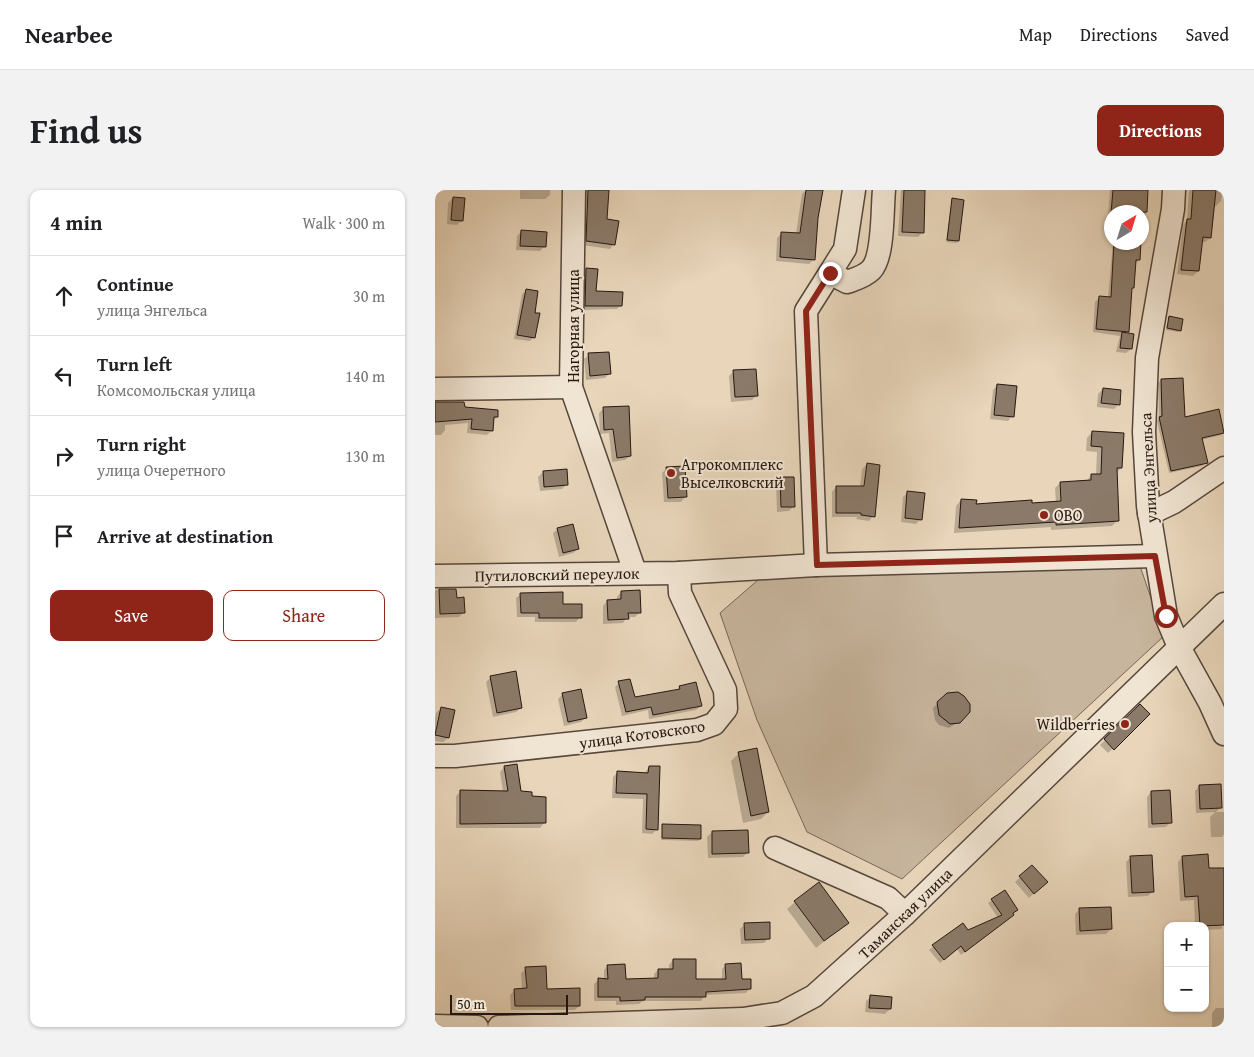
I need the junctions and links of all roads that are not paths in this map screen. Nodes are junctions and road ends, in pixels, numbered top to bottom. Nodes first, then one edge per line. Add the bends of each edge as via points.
1 (573, 190) edge
2 (853, 190) edge
3 (884, 190) edge
4 (1174, 190) edge
5 (830, 273) junction
6 (571, 387) junction
7 (435, 389) edge
8 (1224, 468) edge
9 (1149, 514) junction
10 (1155, 556) junction
11 (817, 565) junction
12 (635, 572) junction
13 (679, 573) junction
14 (435, 576) edge
15 (1224, 604) edge
16 (1179, 647) junction
17 (1224, 734) edge
18 (435, 756) edge
19 (775, 848) dead end
20 (905, 914) junction
21 (784, 1020) edge
22 (435, 1026) edge
23 (477, 1027) edge
24 (499, 1027) edge

1 - 6 street, Нагорная улица
2 - 5 street via 845,249
3 - 5 street via 879,252 873,268 847,282
4 - 9 street, улица Энгельса via 1147,358 1144,432
5 - 11 street via 806,311
6 - 7 street
6 - 12 street, Нагорная улица
8 - 9 street via 1174,502
9 - 10 street, улица Энгельса
10 - 11 street, Путиловский переулок
10 - 16 street, улица Энгельса via 1166,616
11 - 13 street, Путиловский переулок
12 - 13 street, Путиловский переулок
12 - 14 street, Путиловский переулок
13 - 18 street, улица Котовского via 680,594 725,690 726,709 714,724 697,730 628,739
15 - 16 street, Таманская улица
16 - 17 street, улица Энгельса via 1211,703
16 - 20 street, Таманская улица
19 - 20 street via 887,898
20 - 21 street, Таманская улица
21 - 24 street, Таманская улица
22 - 23 street

